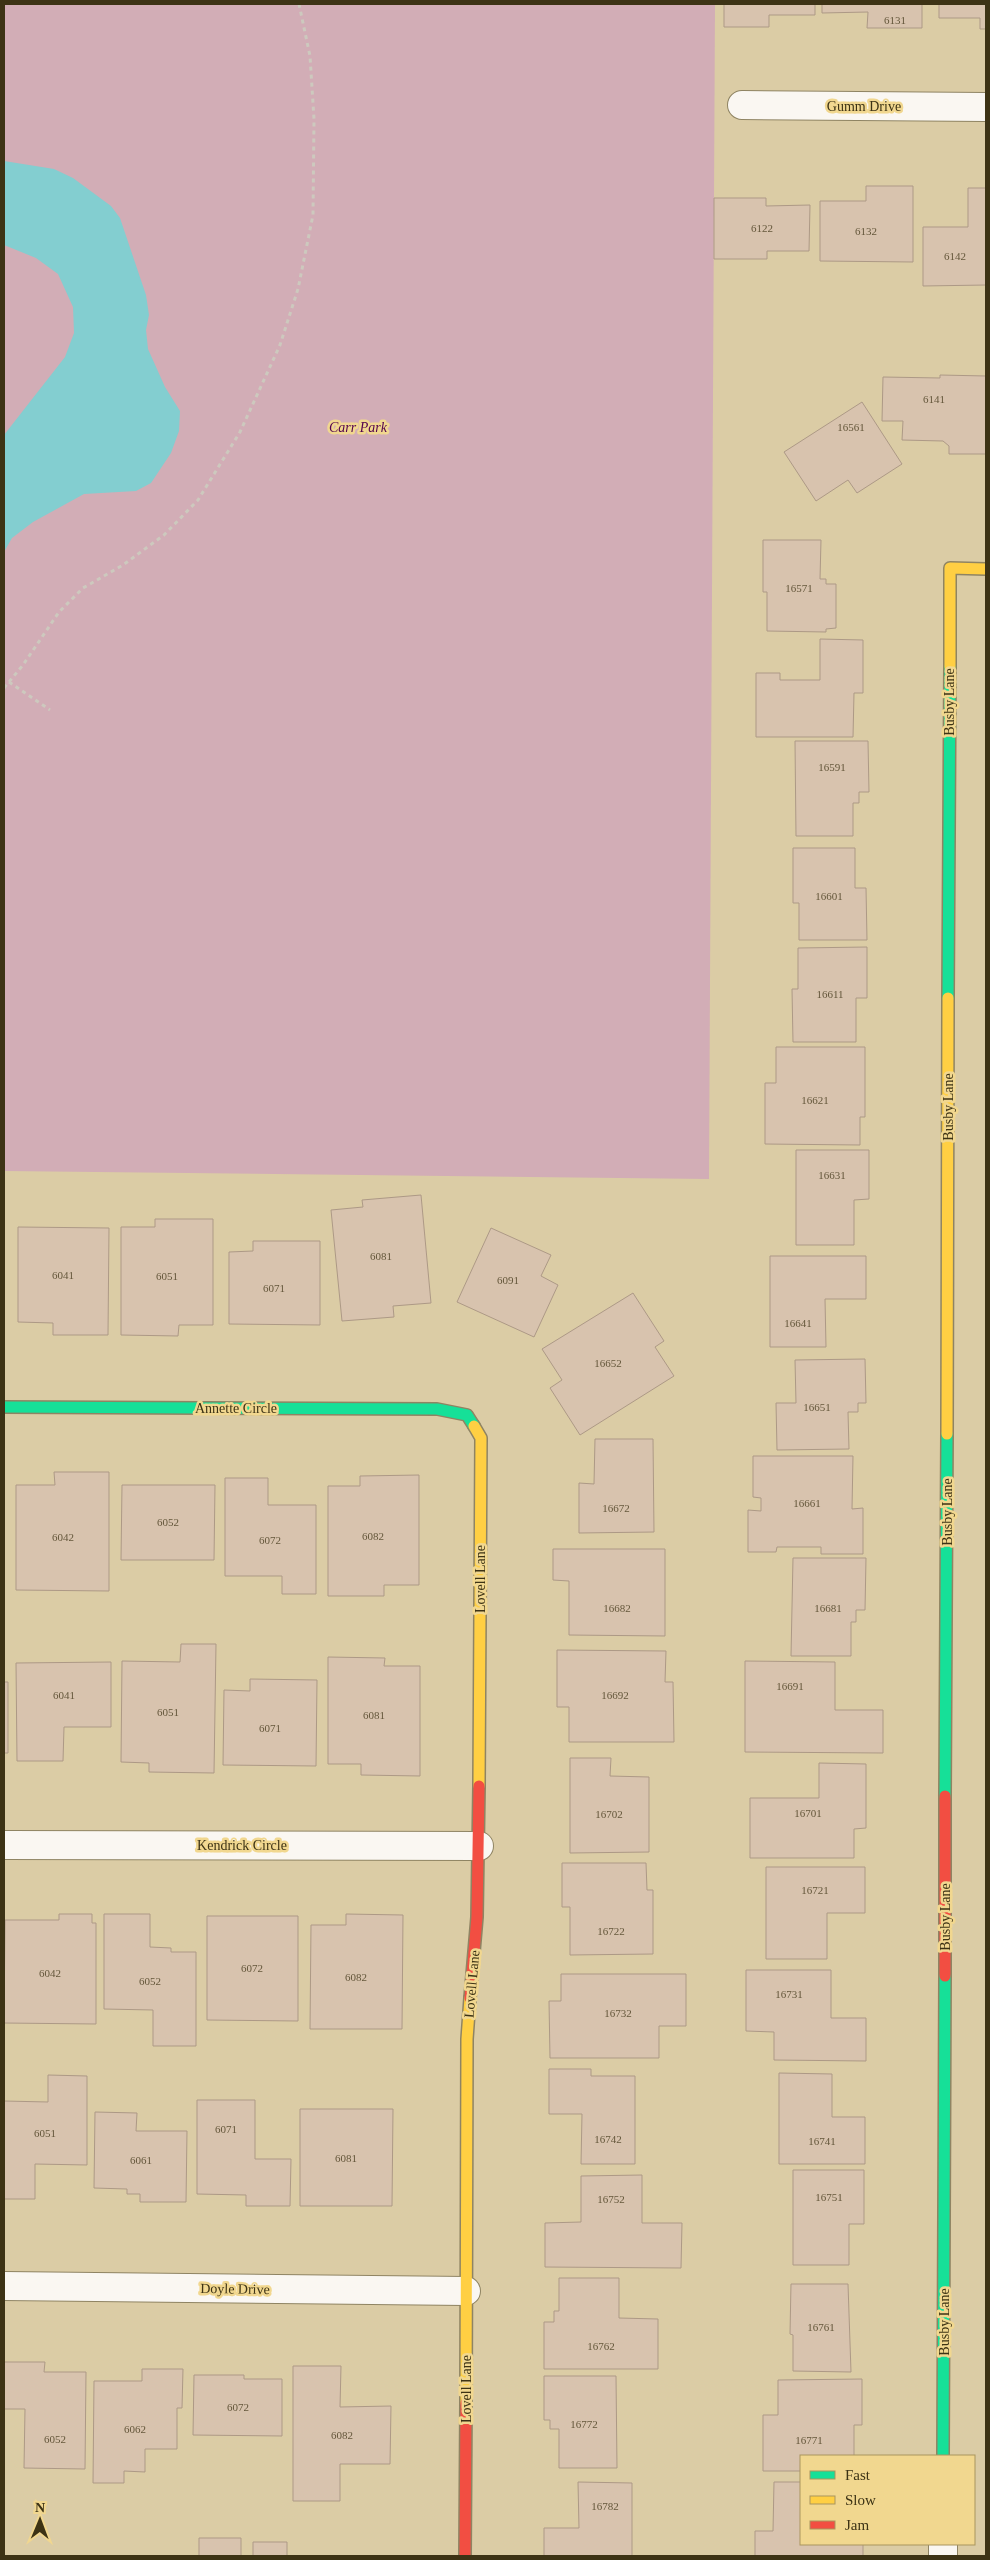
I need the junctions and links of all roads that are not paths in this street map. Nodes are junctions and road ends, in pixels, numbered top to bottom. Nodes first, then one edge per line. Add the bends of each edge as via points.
1 (742, 105) dead end
2 (986, 107) edge
3 (986, 569) edge
4 (4, 1407) edge
5 (467, 1415) joint
6 (4, 1845) edge
7 (480, 1846) junction
8 (4, 2286) edge
9 (466, 2291) junction
10 (943, 2455) edge
11 (465, 2556) edge

1 - 2 street, Gumm Drive
3 - 10 street, Busby Lane via 950,568
4 - 5 street, Annette Circle via 437,1409
5 - 7 street, Lovell Lane via 481,1438
6 - 7 street, Kendrick Circle
7 - 9 street, Lovell Lane via 467,2039
8 - 9 street, Doyle Drive
9 - 11 street, Lovell Lane

